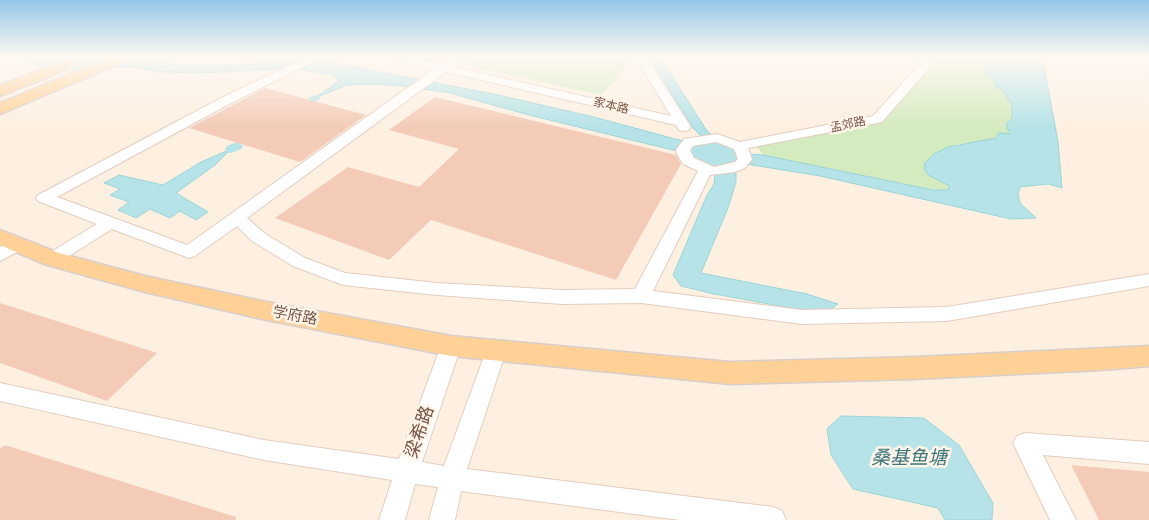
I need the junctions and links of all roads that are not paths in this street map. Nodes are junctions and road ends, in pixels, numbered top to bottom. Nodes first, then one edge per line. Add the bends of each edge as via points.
1 (24, 81) edge
2 (66, 81) edge
3 (266, 81) edge
4 (424, 81) edge
5 (500, 81) edge
6 (656, 81) edge
7 (911, 81) edge
8 (0, 91) edge
9 (0, 109) edge
10 (680, 122) junction
11 (691, 144) junction
12 (740, 158) junction
13 (709, 170) junction
14 (238, 217) junction
15 (110, 223) junction
16 (6, 246) edge
17 (52, 259) junction
18 (1149, 280) edge
19 (640, 296) junction
20 (451, 346) junction
21 (496, 351) junction
22 (1149, 356) edge
23 (3, 396) edge
24 (1149, 453) edge
25 (407, 470) junction
26 (452, 478) junction
27 (392, 520) edge
28 (442, 520) edge
29 (773, 520) edge
30 (1063, 520) edge

1 - 8 main road
2 - 9 main road
3 - 15 street via 44,198
4 - 14 street
5 - 10 street, 家本路
6 - 10 street
7 - 12 street, 孟郊路 via 877,119
10 - 11 street
11 - 12 street via 717,138
11 - 13 street via 688,161
12 - 13 street, 孟郊路
13 - 19 street
14 - 15 street via 189,252
14 - 19 street via 258,237 299,262 342,279 562,297
15 - 17 street
16 - 17 main road, 学府路
17 - 20 main road, 学府路 via 145,284
18 - 19 street via 948,314 802,317
20 - 21 main road, 学府路
20 - 25 street, 梁希路
21 - 22 main road, 学府路 via 730,373 915,368
21 - 26 street
23 - 25 street via 264,450
24 - 30 street via 1025,443
25 - 26 street
25 - 27 street, 梁希路
26 - 28 street
26 - 29 street

